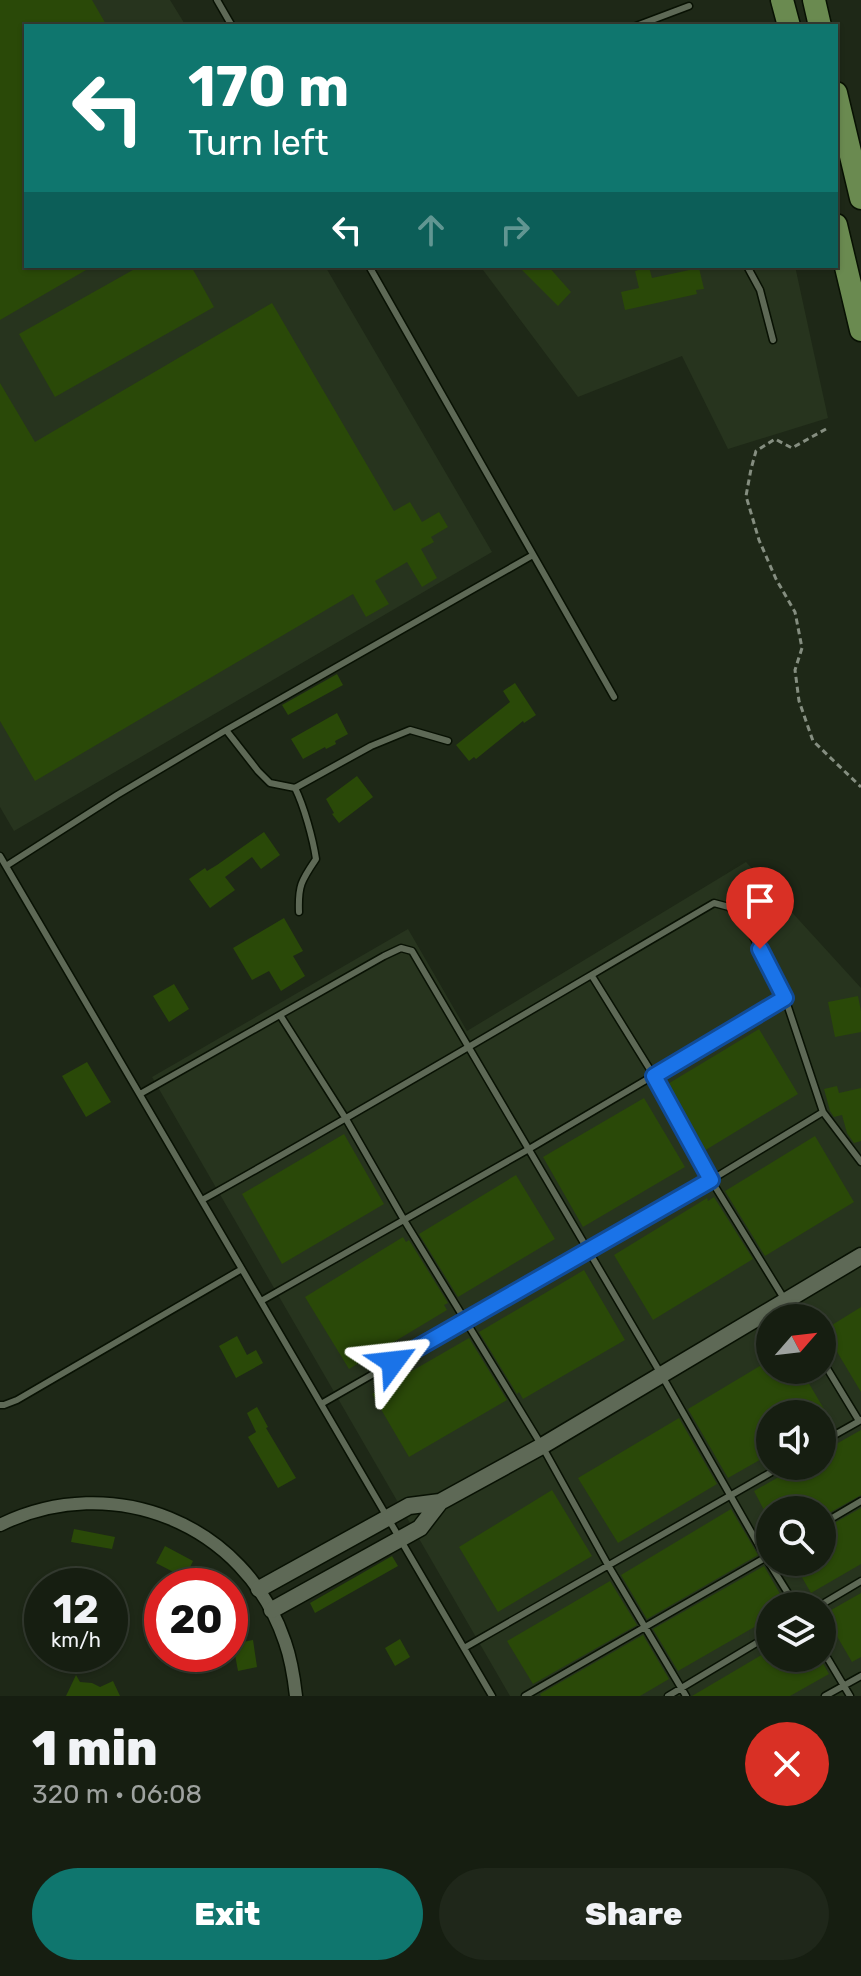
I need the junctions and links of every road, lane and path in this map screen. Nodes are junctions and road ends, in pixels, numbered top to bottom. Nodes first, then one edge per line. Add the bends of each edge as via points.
1 (217, 0) edge
2 (782, 0) edge
3 (814, 0) edge
4 (689, 6) dead end
5 (231, 24) edge
6 (641, 24) edge
7 (788, 24) edge
8 (820, 24) edge
9 (838, 101) edge
10 (861, 198) edge
11 (838, 233) edge
12 (370, 268) edge
13 (748, 268) edge
14 (861, 330) edge
15 (773, 340) dead end
16 (826, 429) dead end
17 (533, 555) junction
18 (614, 697) dead end
19 (226, 730) junction
20 (448, 741) dead end
21 (861, 787) edge
22 (295, 788) junction
23 (0, 856) edge
24 (6, 866) junction
25 (299, 912) dead end
26 (592, 976) junction
27 (785, 998) junction
28 (280, 1015) junction
29 (468, 1046) junction
30 (654, 1076) junction
31 (140, 1094) junction
32 (823, 1112) junction
33 (346, 1119) junction
34 (529, 1149) junction
35 (861, 1162) edge
36 (711, 1180) junction
37 (202, 1200) junction
38 (404, 1220) junction
39 (588, 1251) junction
40 (861, 1256) edge
41 (242, 1269) junction
42 (785, 1300) junction
43 (261, 1301) junction
44 (787, 1304) edge
45 (464, 1320) junction
46 (661, 1374) junction
47 (836, 1383) edge
48 (321, 1404) junction
49 (0, 1405) edge
50 (860, 1423) edge
51 (836, 1435) edge
52 (542, 1446) junction
53 (758, 1480) edge
54 (731, 1496) junction
55 (861, 1501) edge
56 (440, 1502) junction
57 (836, 1516) edge
58 (387, 1518) junction
59 (0, 1525) edge
60 (756, 1537) edge
61 (400, 1539) junction
62 (756, 1564) edge
63 (608, 1565) junction
64 (861, 1581) edge
65 (259, 1589) junction
66 (836, 1596) edge
67 (272, 1610) junction
68 (645, 1626) junction
69 (756, 1643) edge
70 (464, 1648) junction
71 (836, 1672) edge
72 (861, 1676) edge
73 (844, 1685) junction
74 (681, 1688) junction
75 (296, 1696) edge
76 (492, 1696) edge
77 (525, 1696) edge
78 (668, 1696) edge
79 (686, 1696) edge
80 (825, 1696) edge
81 (850, 1696) edge

1 - 5 lane
2 - 7 highway
3 - 8 highway
4 - 6 lane
9 - 10 highway
11 - 14 highway
12 - 17 lane
13 - 15 lane via 760,290
16 - 21 path via 792,448 775,439 756,451 746,496 759,540 795,612 802,648 795,670 799,701 813,741
17 - 18 lane
17 - 19 lane
19 - 22 lane via 270,783
19 - 24 lane
20 - 22 lane via 410,730
22 - 25 lane via 316,859 298,891
23 - 24 lane
24 - 31 lane
26 - 27 lane via 714,903 729,907 747,925
26 - 29 lane
26 - 30 lane
27 - 30 lane
27 - 32 lane
28 - 29 lane via 401,948 412,951
28 - 31 lane
28 - 33 lane
29 - 33 lane
29 - 34 lane
30 - 34 lane
30 - 36 lane
31 - 37 lane
32 - 35 lane
32 - 36 lane
33 - 37 lane
33 - 38 lane
34 - 38 lane
34 - 39 lane
36 - 39 lane
36 - 42 lane
37 - 41 lane
38 - 43 lane
38 - 45 lane
39 - 45 lane
39 - 46 lane
40 - 42 street
41 - 43 lane
41 - 49 lane
42 - 44 lane
42 - 46 street
43 - 48 lane
45 - 48 lane
45 - 52 lane
46 - 52 street
46 - 54 lane
47 - 50 lane
48 - 58 lane
50 - 51 lane
52 - 56 street
52 - 63 lane
53 - 54 lane
54 - 60 lane
54 - 63 lane
55 - 57 lane
56 - 58 street via 409,1506
56 - 61 street via 420,1528
58 - 61 lane
58 - 65 street
59 - 65 street via 31,1511 78,1503 142,1508 214,1543
61 - 67 street
61 - 70 lane
62 - 68 lane
63 - 68 lane
63 - 70 lane
64 - 66 lane
65 - 67 street
67 - 75 street via 291,1660
68 - 74 lane
68 - 77 lane
69 - 74 lane
70 - 76 lane
71 - 73 lane
72 - 73 lane
73 - 80 lane
73 - 81 lane
74 - 78 lane
74 - 79 lane

